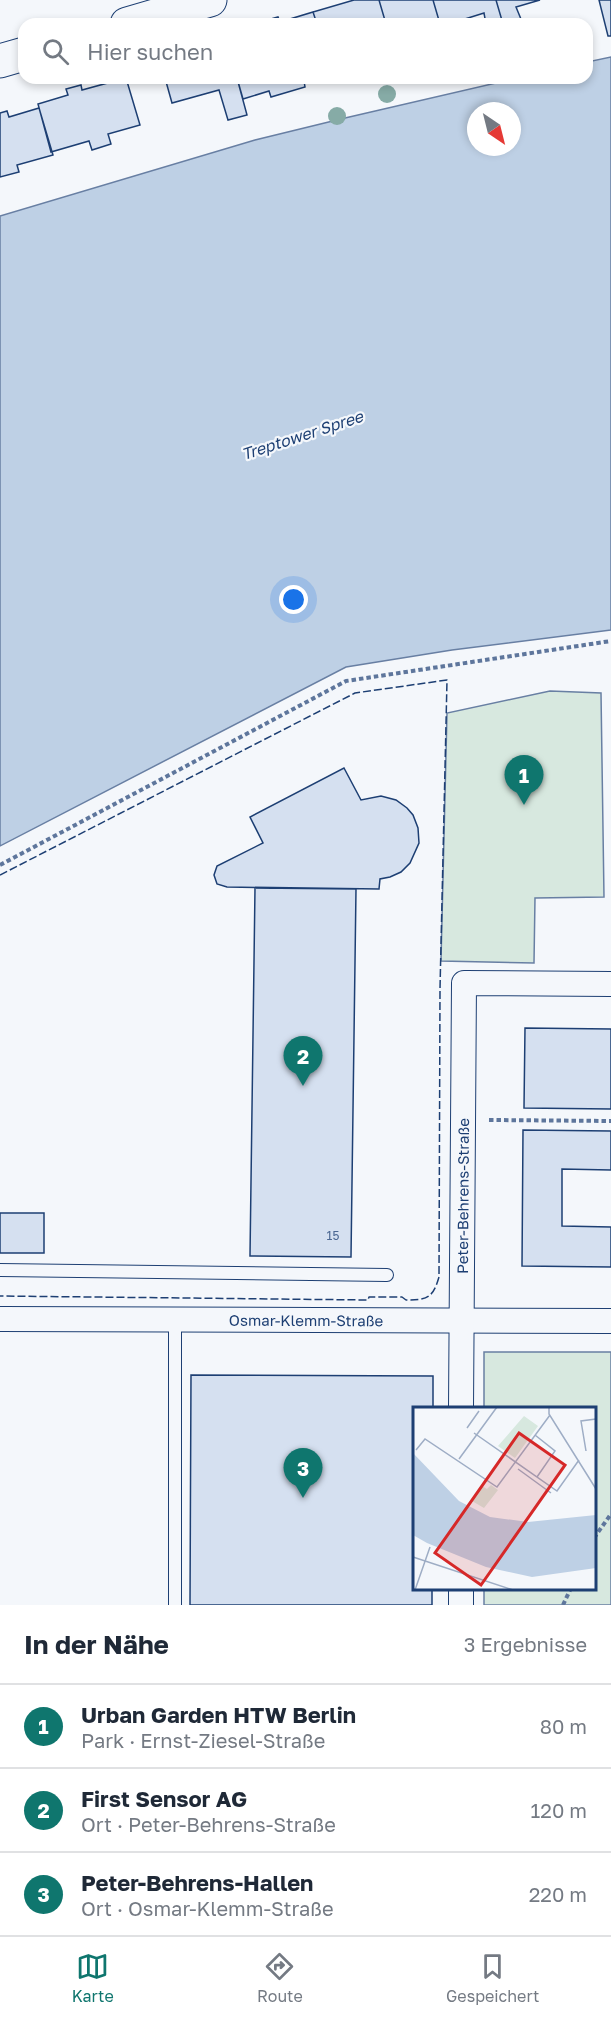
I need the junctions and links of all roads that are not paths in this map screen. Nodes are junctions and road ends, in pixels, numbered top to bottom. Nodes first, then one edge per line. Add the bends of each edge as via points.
1 (210, 0) edge
2 (148, 18) edge
3 (18, 56) edge
4 (0, 61) edge
5 (611, 984) edge
6 (0, 1270) edge
7 (387, 1275) dead end
8 (0, 1319) edge
9 (175, 1320) junction
10 (461, 1321) junction
11 (611, 1321) edge
12 (461, 1407) edge
13 (175, 1605) edge

1 - 2 main road
3 - 4 main road
5 - 10 street, Peter-Behrens-Straße via 464,983
6 - 7 lane
8 - 9 street, Osmar-Klemm-Straße
9 - 10 street, Osmar-Klemm-Straße
9 - 13 lane
10 - 11 street, Osmar-Klemm-Straße
10 - 12 street, Peter-Behrens-Straße

